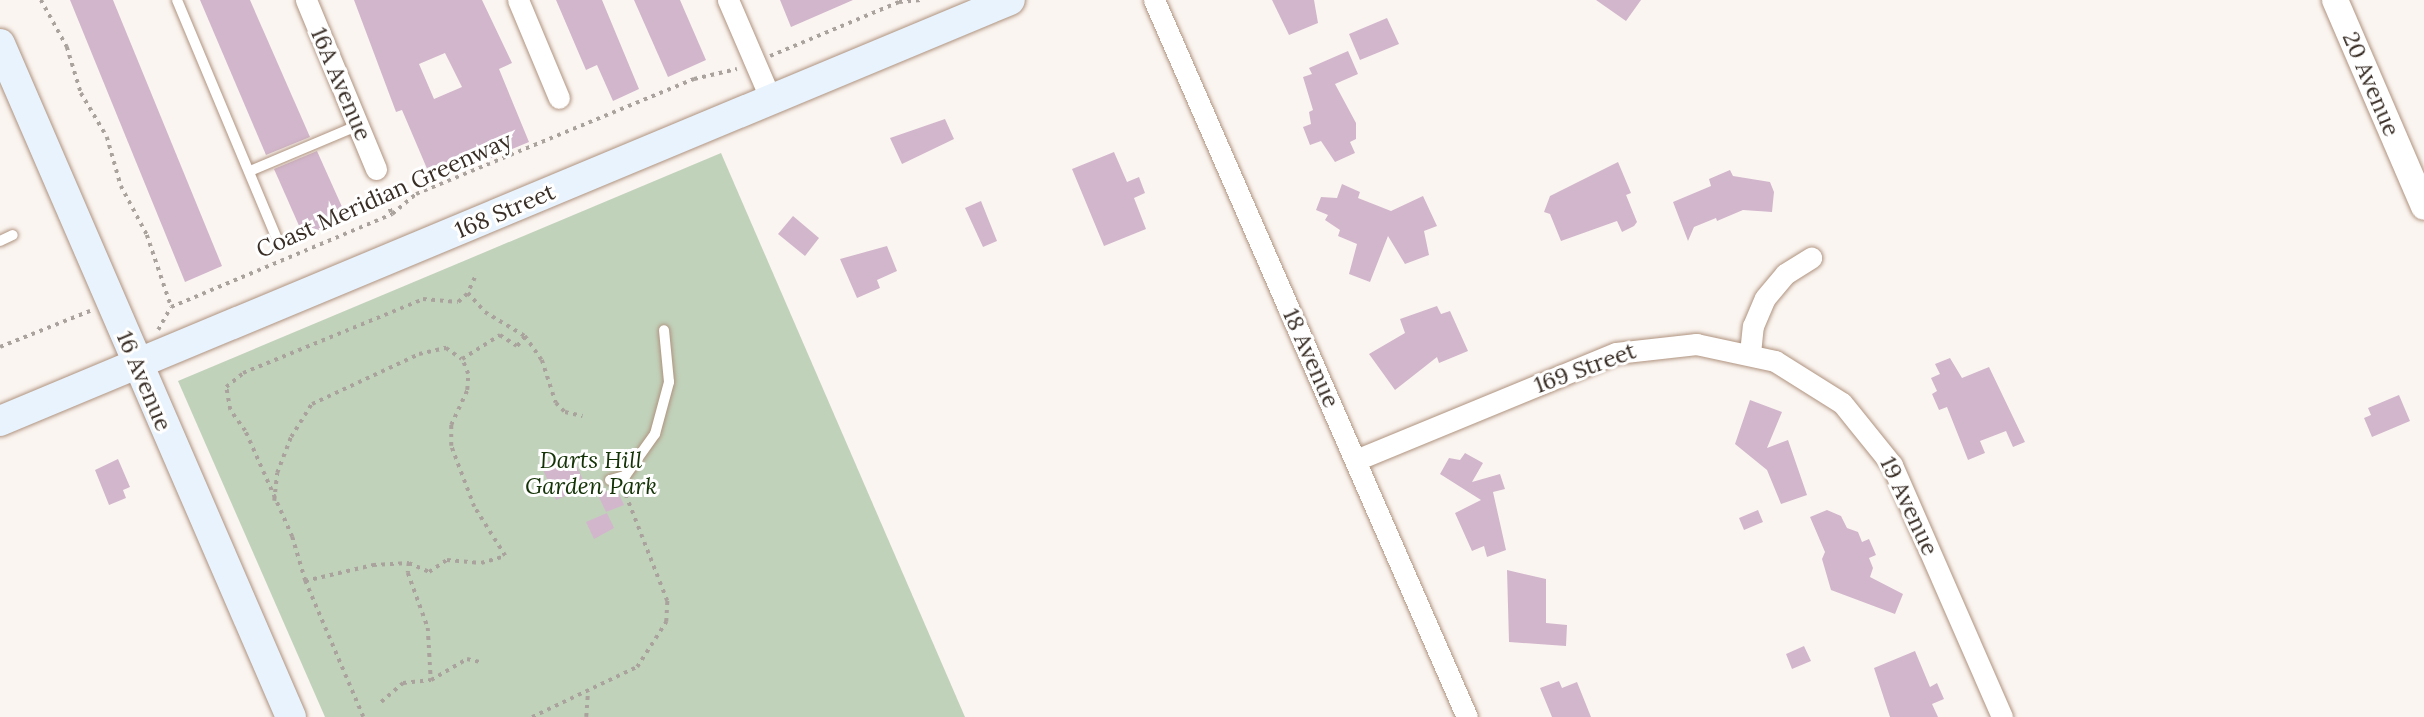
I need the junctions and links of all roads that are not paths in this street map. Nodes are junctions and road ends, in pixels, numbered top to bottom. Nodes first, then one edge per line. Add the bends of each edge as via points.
1 (177, 0) edge
2 (306, 0) edge
3 (518, 0) edge
4 (728, 0) edge
5 (1010, 0) edge
6 (1154, 0) edge
7 (2335, 0) edge
8 (0, 44) edge
9 (559, 98) dead end
10 (771, 100) junction
11 (359, 125) junction
12 (376, 169) dead end
13 (250, 171) junction
14 (2424, 207) edge
15 (13, 235) dead end
16 (0, 241) edge
17 (278, 241) dead end
18 (1811, 258) dead end
19 (664, 330) dead end
20 (1750, 353) junction
21 (136, 364) junction
22 (0, 421) edge
23 (1356, 460) junction
24 (615, 480) road end
25 (291, 717) edge
26 (1467, 717) edge
27 (2002, 717) edge

1 - 13 lane
2 - 11 street, 16A Avenue
3 - 9 street
4 - 10 street
5 - 10 main road, 168 Street
6 - 23 street, 18 Avenue
7 - 14 street, 20 Avenue
8 - 21 main road, 16 Avenue
10 - 21 main road, 168 Street
11 - 12 street, 16A Avenue
11 - 13 lane
13 - 17 lane
15 - 16 lane
18 - 20 street via 1785,274 1765,298 1753,327
19 - 24 lane via 670,382 655,434
20 - 23 street, 169 Street via 1669,344 1616,353
20 - 27 street, 19 Avenue via 1821,387 1878,442 1904,488
21 - 22 main road, 168 Street
21 - 25 main road, 16 Avenue
23 - 26 street, 18 Avenue

